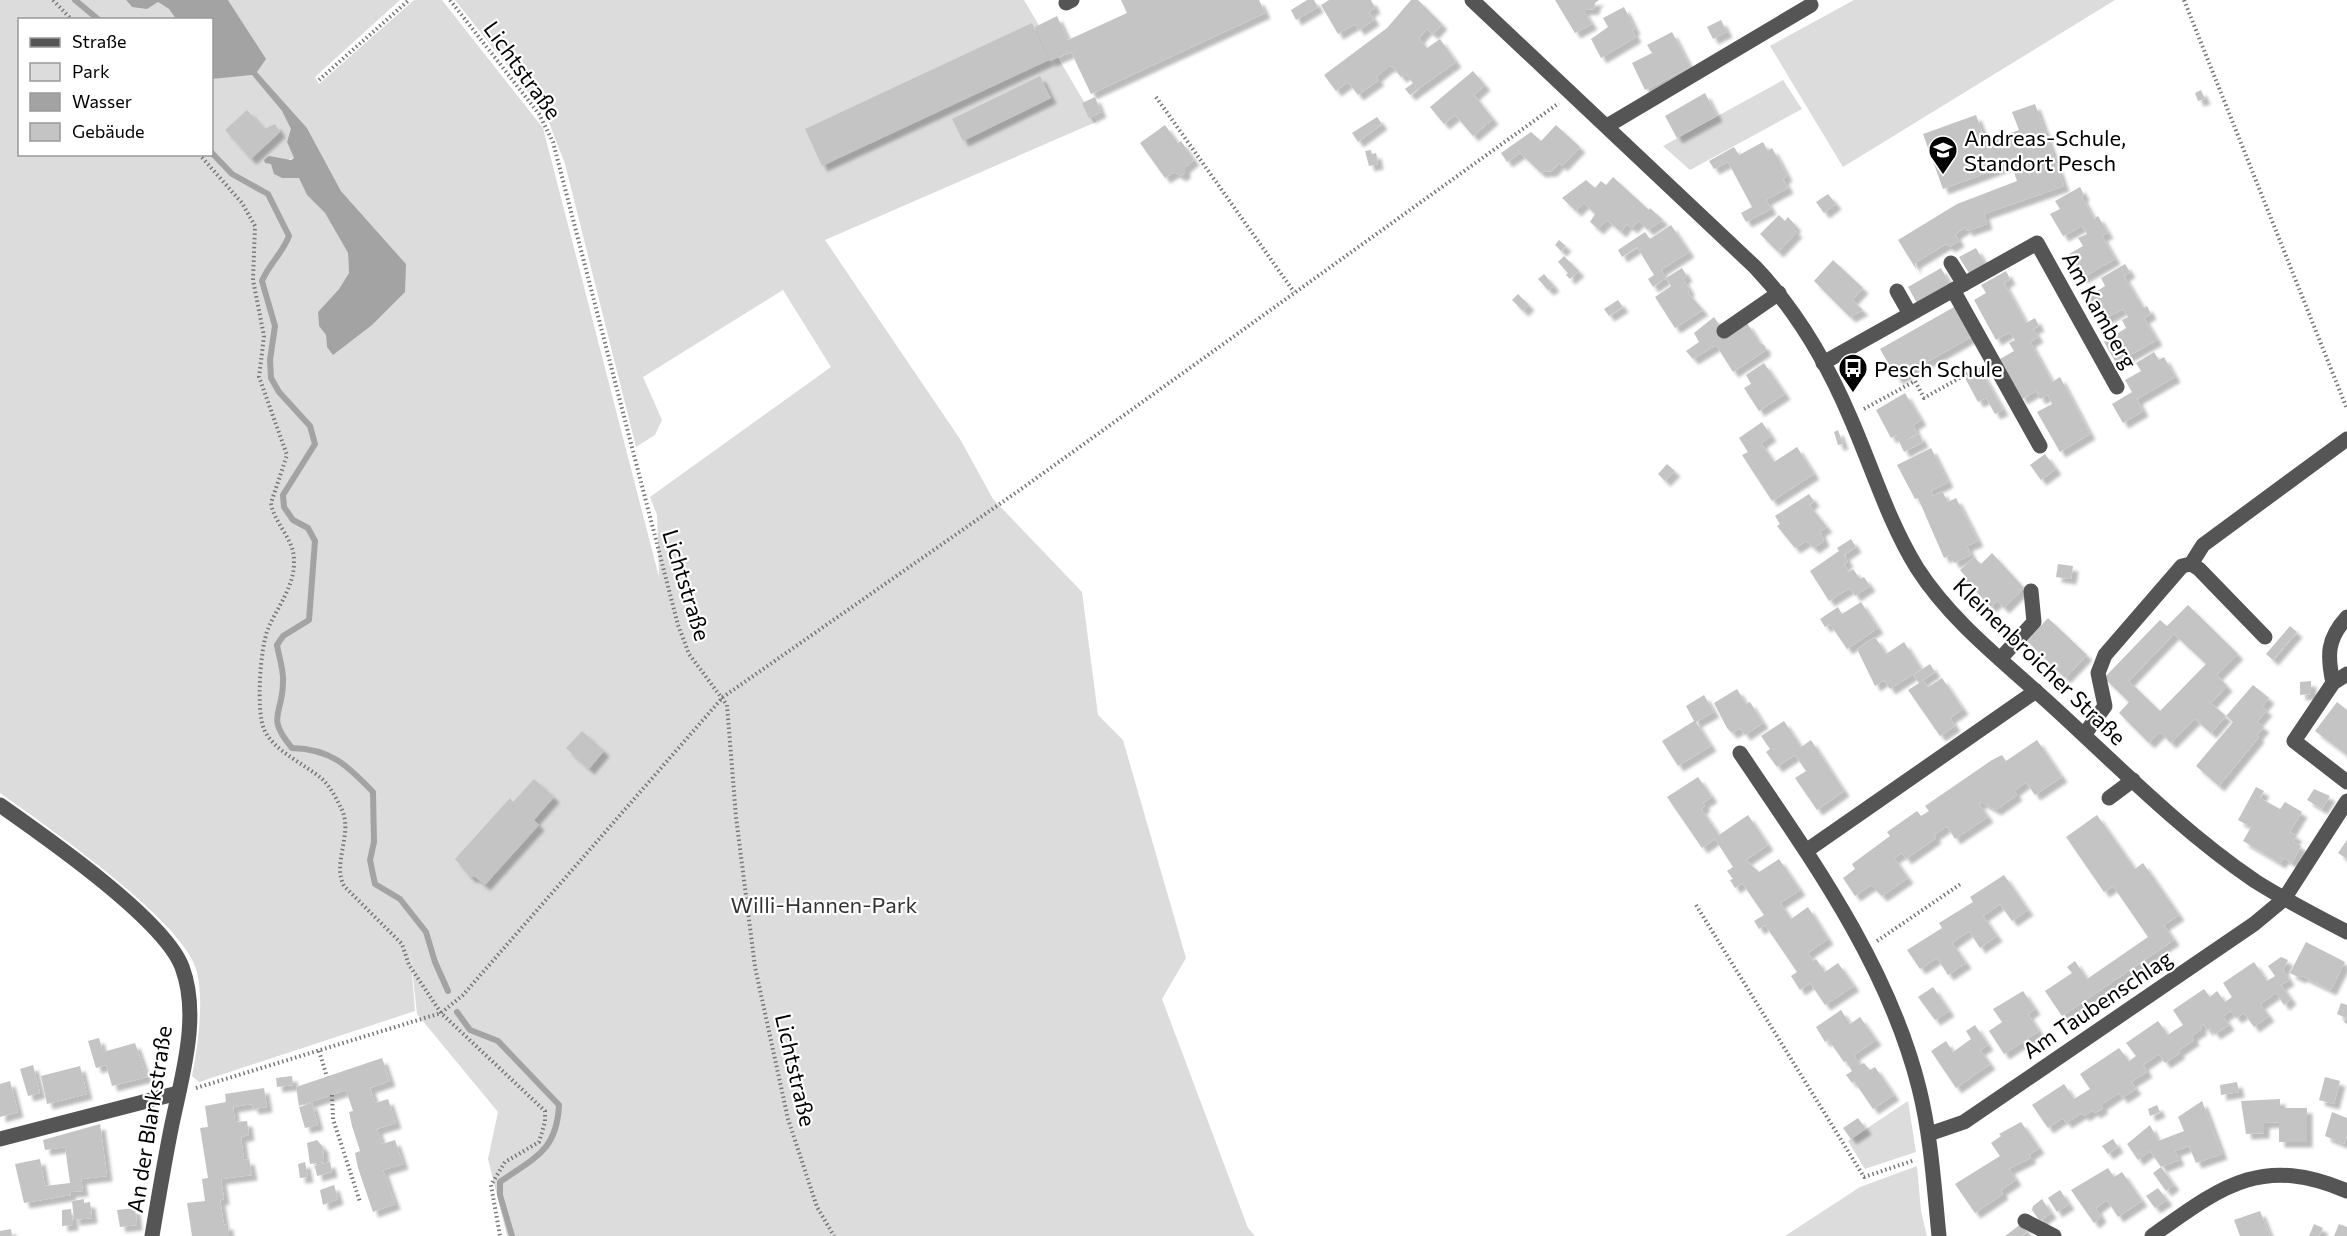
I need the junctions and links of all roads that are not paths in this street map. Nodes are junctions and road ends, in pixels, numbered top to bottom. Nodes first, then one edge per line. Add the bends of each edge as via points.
1 (1472, 0) edge
2 (1811, 5) dead end
3 (1607, 126) junction
4 (1951, 263) dead end
5 (1958, 287) junction
6 (1897, 291) dead end
7 (1779, 294) junction
8 (1910, 314) junction
9 (1724, 331) dead end
10 (1823, 363) junction
11 (2117, 387) dead end
12 (2347, 439) edge
13 (2040, 446) dead end
14 (2191, 564) junction
15 (2031, 591) dead end
16 (2347, 617) edge
17 (2265, 637) dead end
18 (2000, 659) junction
19 (2347, 674) edge
20 (2333, 683) junction
21 (2036, 691) junction
22 (2084, 735) junction
23 (1740, 753) dead end
24 (2133, 780) junction
25 (2347, 782) edge
26 (2109, 798) dead end
27 (2347, 801) edge
28 (0, 805) edge
29 (1806, 851) junction
30 (2283, 899) junction
31 (2347, 932) edge
32 (178, 1093) junction
33 (1929, 1134) junction
34 (0, 1139) edge
35 (2347, 1191) edge
36 (2025, 1221) dead end
37 (152, 1236) edge
38 (1939, 1236) edge
39 (2054, 1236) edge
40 (2152, 1236) edge

1 - 3 street, Kleinenbroicher Straße
2 - 3 street
3 - 7 street, Kleinenbroicher Straße
4 - 5 street
5 - 8 street, Am Kamberg
5 - 11 street, Am Kamberg via 2037,243
5 - 13 street via 1991,360
6 - 8 street
7 - 9 street
7 - 10 street, Kleinenbroicher Straße
8 - 10 street, Am Kamberg
10 - 18 street, Kleinenbroicher Straße via 1917,568 1954,614
12 - 14 street via 2203,545
14 - 17 street
14 - 22 street via 2180,568 2105,655 2098,673 2105,706
15 - 18 street via 2034,622
16 - 20 street via 2329,646
18 - 21 street, Kleinenbroicher Straße
19 - 20 street
20 - 25 street via 2294,741
21 - 22 street, Kleinenbroicher Straße
21 - 29 street
22 - 24 street, Kleinenbroicher Straße
23 - 29 street
24 - 26 street
24 - 30 street, Kleinenbroicher Straße via 2209,846
27 - 30 street, Am Taubenschlag
28 - 32 street, An der Blankstraße via 109,887 174,952 183,970 188,1008
29 - 33 street via 1864,950 1898,1025
30 - 31 street, Kleinenbroicher Straße
30 - 33 street, Am Taubenschlag via 2254,924 1964,1122
32 - 34 street
32 - 37 street, An der Blankstraße
33 - 38 street
35 - 40 street via 2327,1182 2289,1175 2247,1179 2218,1190
36 - 39 street

